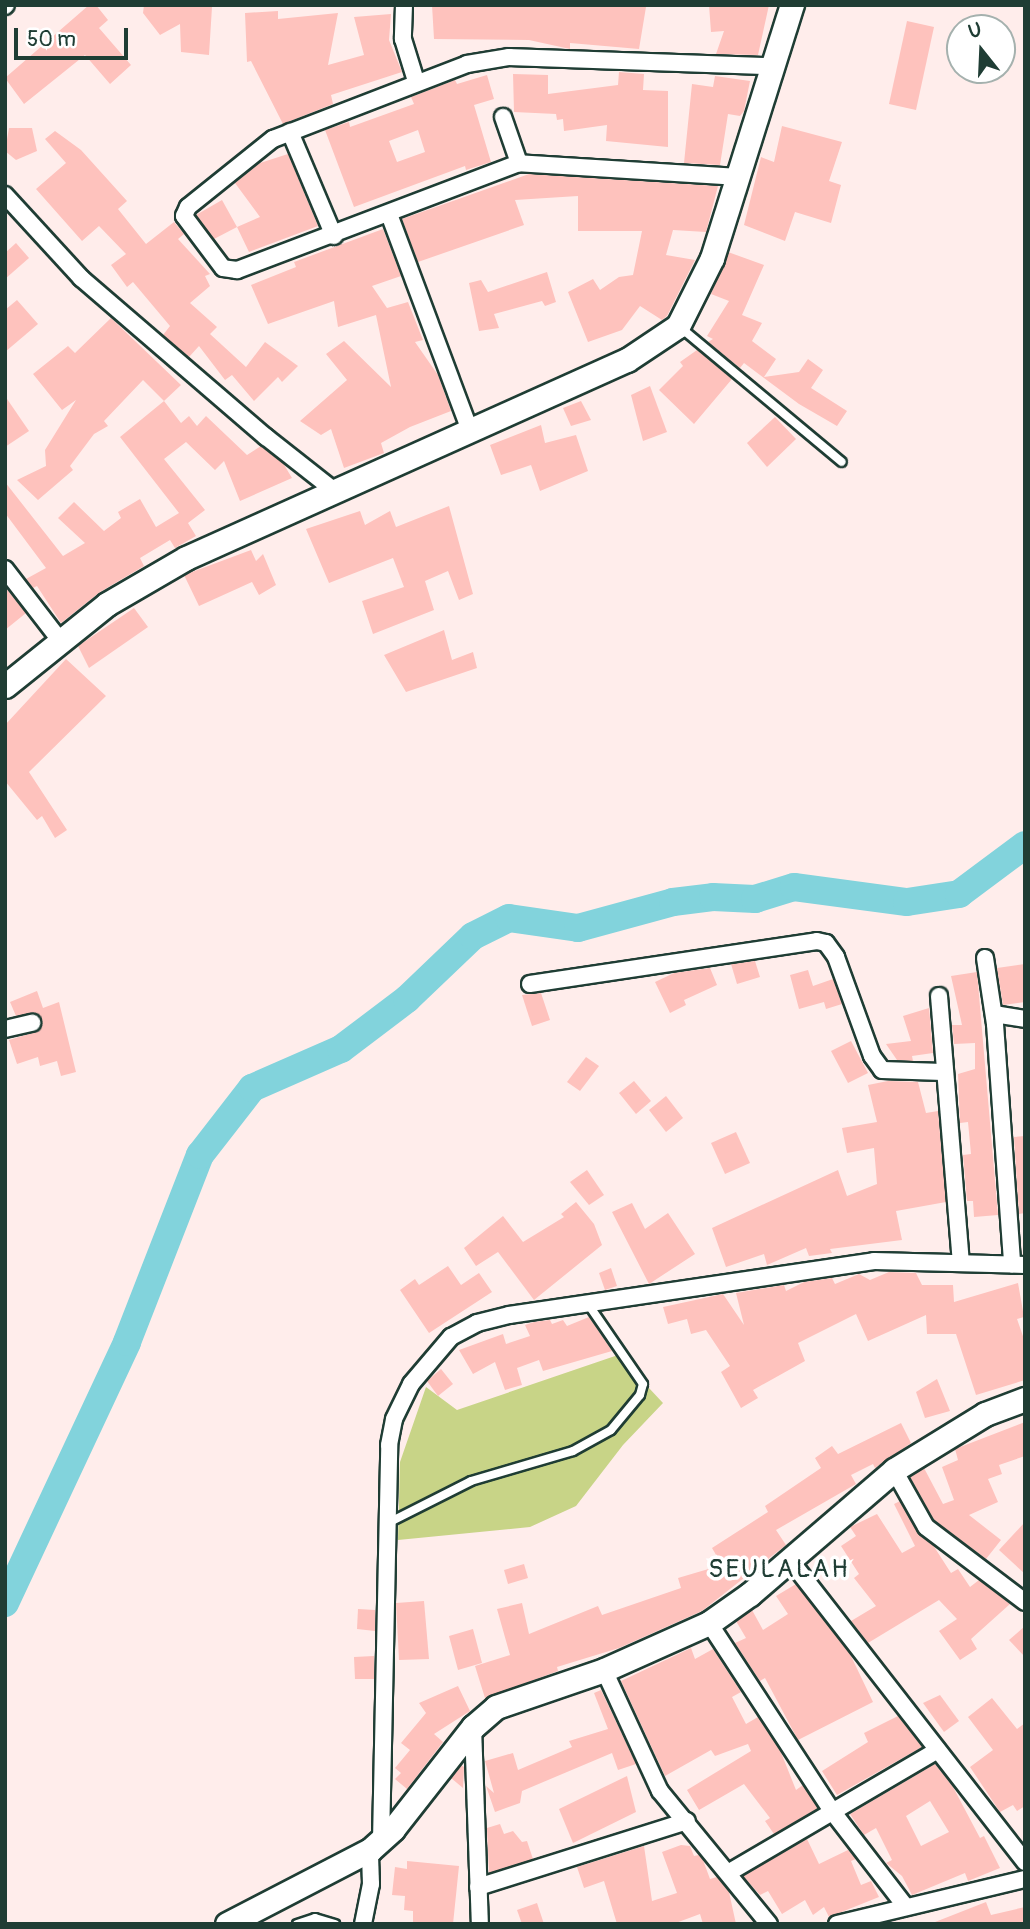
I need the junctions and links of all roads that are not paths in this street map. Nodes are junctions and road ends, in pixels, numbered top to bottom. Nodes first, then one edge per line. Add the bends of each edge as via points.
1 (404, 5) edge
2 (792, 5) edge
3 (771, 65) junction
4 (416, 81) junction
5 (503, 117) dead end
6 (290, 132) junction
7 (519, 163) junction
8 (739, 177) junction
9 (5, 195) edge
10 (389, 214) junction
11 (334, 236) junction
12 (678, 326) junction
13 (469, 428) junction
14 (842, 462) dead end
15 (336, 492) junction
16 (5, 569) edge
17 (59, 639) junction
18 (5, 686) edge
19 (985, 958) dead end
20 (530, 984) dead end
21 (939, 996) dead end
22 (994, 1014) junction
23 (1025, 1019) edge
24 (32, 1023) dead end
25 (5, 1029) edge
26 (943, 1072) junction
27 (961, 1261) junction
28 (1019, 1265) edge
29 (587, 1302) junction
30 (1025, 1399) edge
31 (894, 1470) junction
32 (386, 1524) junction
33 (790, 1560) junction
34 (1025, 1602) edge
35 (709, 1623) junction
36 (604, 1670) junction
37 (473, 1727) junction
38 (938, 1749) junction
39 (832, 1811) junction
40 (687, 1821) junction
41 (376, 1846) junction
42 (1025, 1862) edge
43 (728, 1873) junction
44 (1025, 1879) edge
45 (478, 1886) junction
46 (906, 1907) junction
47 (227, 1924) edge
48 (297, 1924) edge
49 (335, 1924) edge
50 (363, 1924) edge
51 (480, 1924) edge
52 (769, 1924) edge
53 (837, 1924) edge

1 - 4 street via 403,39
2 - 3 street
3 - 4 street via 509,57 467,64
3 - 8 street
4 - 6 street
5 - 7 street
6 - 11 street
6 - 11 street via 259,149 188,207 187,222 229,270
7 - 8 street
7 - 10 street
8 - 12 street via 712,258
9 - 15 street via 81,278 266,438
10 - 11 street
10 - 13 street
12 - 13 street via 626,360
12 - 14 lane
13 - 15 street
15 - 17 street via 186,558 107,604
16 - 17 street
17 - 18 street
19 - 22 street
20 - 26 street via 817,941 826,943 836,957 872,1056 882,1070
21 - 26 street
22 - 23 street
22 - 28 street
24 - 25 street
26 - 27 street
27 - 28 street
27 - 29 street via 874,1261
29 - 32 street via 477,1323 430,1356 394,1419
29 - 32 lane via 643,1384 640,1395 611,1430 573,1451 471,1481
30 - 31 street via 985,1414
31 - 33 street
31 - 34 street via 926,1527
32 - 41 street
33 - 35 street
33 - 38 street via 877,1677
35 - 36 street
35 - 39 street
36 - 37 street via 496,1707
36 - 40 street via 660,1791
37 - 41 street
37 - 45 street
38 - 39 street
38 - 42 street
39 - 43 street
39 - 46 street
40 - 43 street
40 - 45 street
41 - 47 street
41 - 50 street
43 - 52 street
44 - 46 street
45 - 51 street
46 - 53 street
48 - 49 lane via 315,1919

